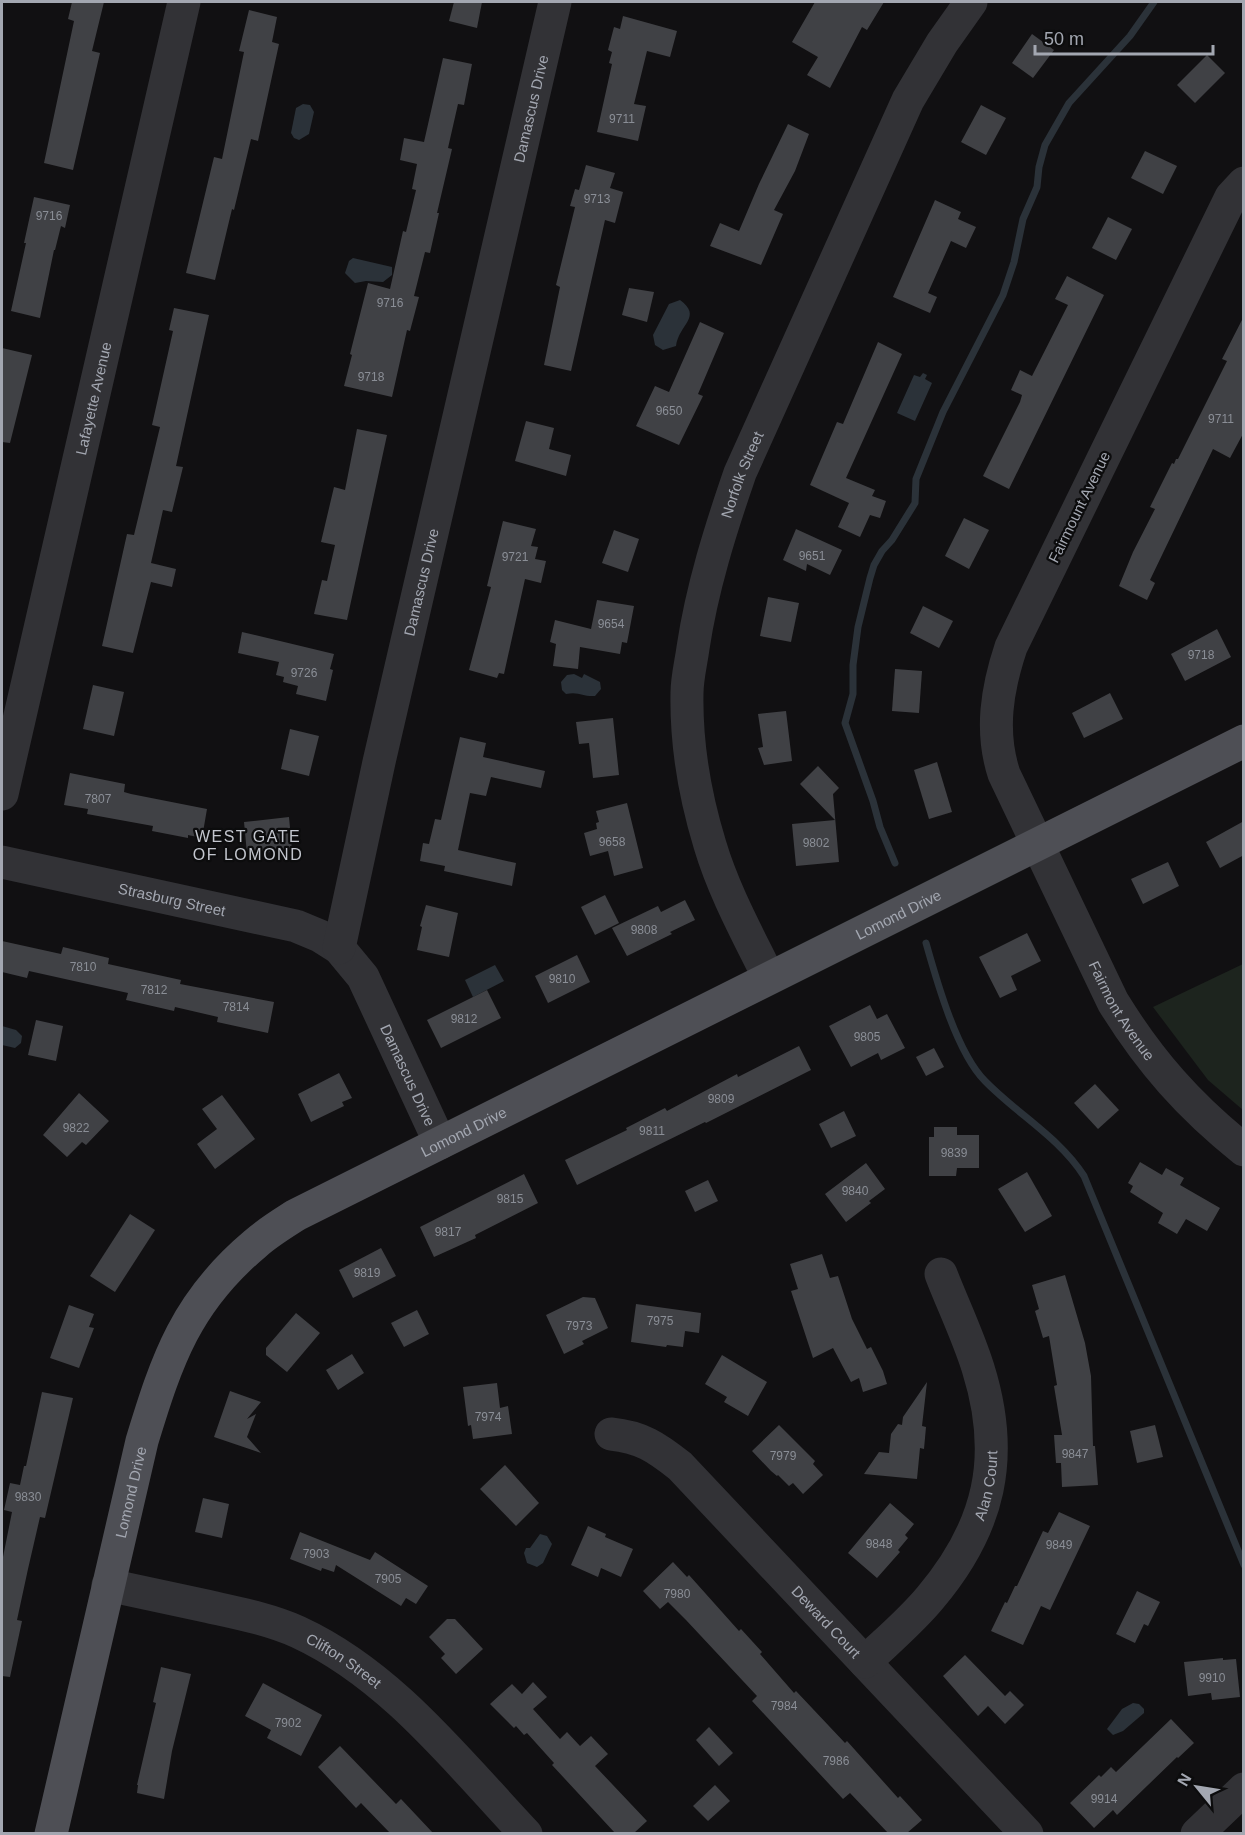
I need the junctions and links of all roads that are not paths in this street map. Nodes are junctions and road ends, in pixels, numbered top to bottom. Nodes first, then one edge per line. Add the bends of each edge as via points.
1 (184, 2) edge
2 (555, 2) edge
3 (971, 2) edge
4 (1244, 183) edge
5 (1244, 741) edge
6 (2, 794) edge
7 (1037, 844) junction
8 (2, 862) edge
9 (339, 948) junction
10 (769, 978) junction
11 (440, 1143) junction
12 (1244, 1150) edge
13 (941, 1274) dead end
14 (611, 1434) dead end
15 (108, 1585) junction
16 (865, 1662) junction
17 (1244, 1789) edge
18 (51, 1833) edge
19 (526, 1833) edge
20 (1027, 1833) edge
21 (1197, 1833) edge

1 - 6 street, Lafayette Avenue
2 - 9 street, Damascus Drive
3 - 10 street, Norfolk Street via 908,100 754,441 718,536 698,613 687,692 697,796 729,896
4 - 7 street, Fairmount Avenue via 1231,197 1005,664 995,715 998,757
5 - 7 main road, Lomond Drive
7 - 10 main road, Lomond Drive
7 - 12 street, Fairmont Avenue via 1113,1002 1135,1038 1210,1123
8 - 9 street, Strasburg Street via 296,926
9 - 11 street, Damascus Drive via 363,977
10 - 11 main road, Lomond Drive
11 - 15 main road, Lomond Drive via 296,1215 256,1243 209,1289 184,1327 159,1384
13 - 16 street, Alan Court via 978,1367 992,1437 991,1473 965,1550 929,1600
14 - 16 street, Deward Court via 645,1442 680,1466
15 - 18 main road, Lomond Drive
15 - 19 street, Clifton Street via 248,1615 297,1632 343,1656 410,1711
16 - 20 street, Deward Court
17 - 21 street

